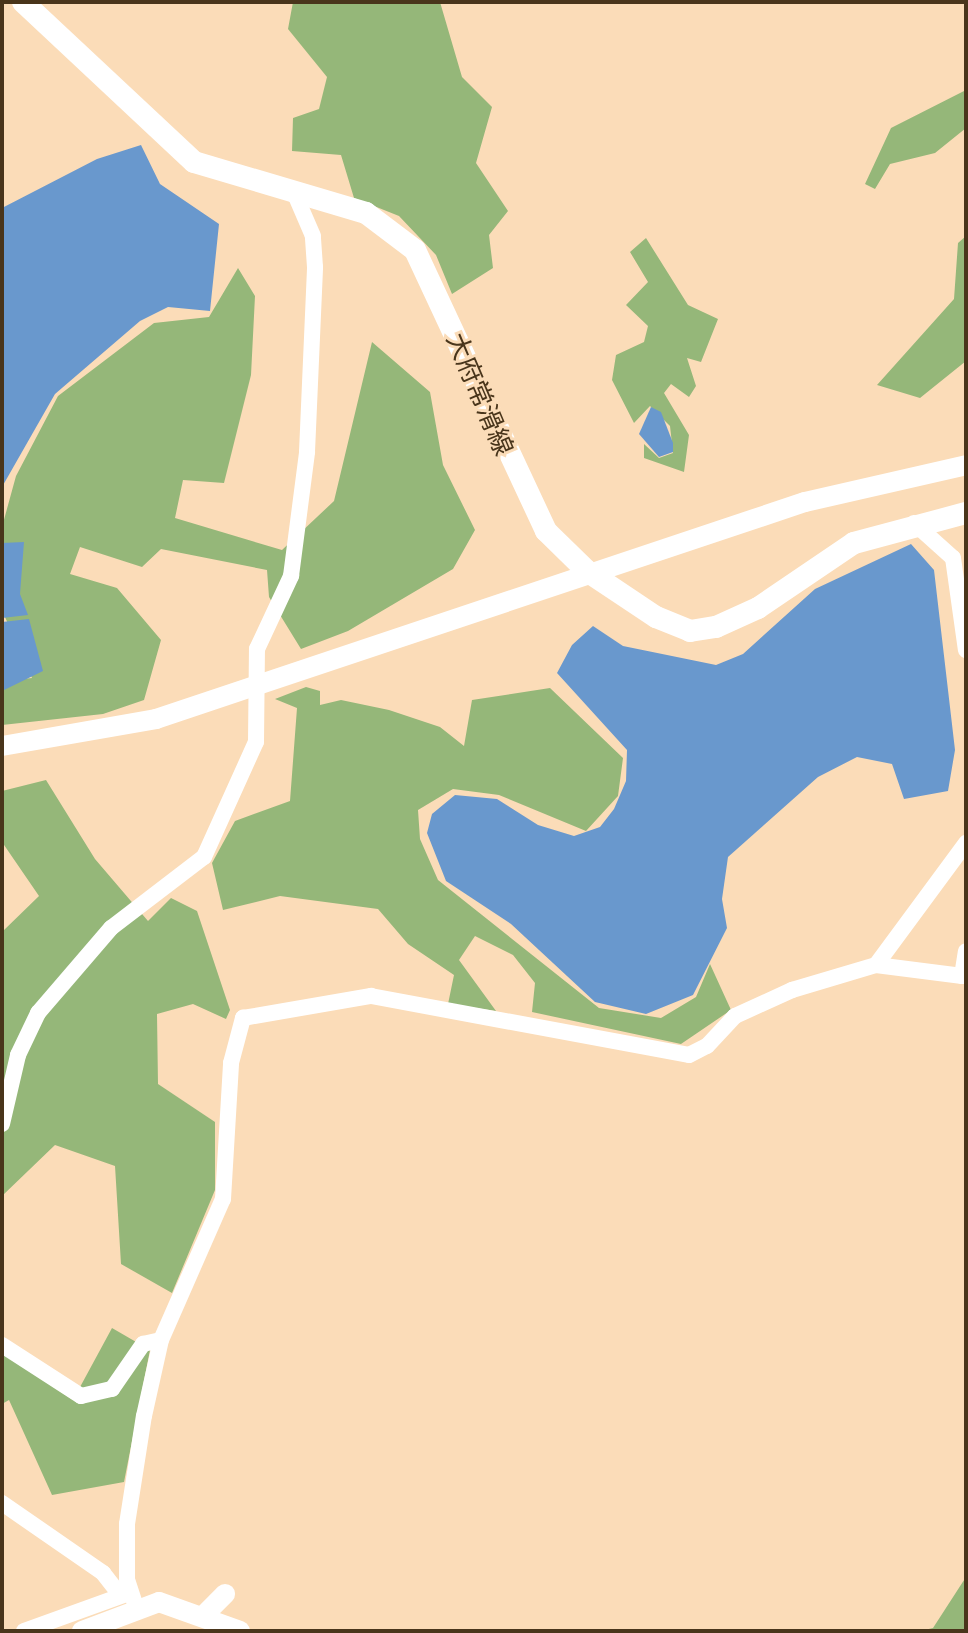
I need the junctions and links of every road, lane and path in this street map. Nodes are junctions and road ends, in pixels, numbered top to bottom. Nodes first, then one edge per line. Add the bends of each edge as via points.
1 (23, 2) edge
2 (294, 192) junction
3 (966, 465) edge
4 (966, 513) edge
5 (913, 522) junction
6 (587, 571) junction
7 (966, 650) edge
8 (2, 746) edge
9 (965, 840) edge
10 (966, 951) edge
11 (876, 965) junction
12 (2, 1124) edge
13 (161, 1340) junction
14 (2, 1345) edge
15 (2, 1503) edge
16 (225, 1594) dead end
17 (129, 1598) junction
18 (206, 1613) junction
19 (24, 1631) edge
20 (82, 1631) edge
21 (240, 1631) edge

1 - 2 main road, 大府常滑線 via 194,162
2 - 6 main road, 大府常滑線 via 366,213 415,250 525,498
2 - 12 street via 313,236 315,267 305,483 291,576 257,649 256,742 204,857 111,928 59,985 18,1055
3 - 6 street via 805,502
4 - 5 main road, 大府常滑線
5 - 6 main road, 大府常滑線 via 818,561 758,608 716,627 690,631
5 - 7 street via 953,558
6 - 8 street via 156,719
9 - 11 street
10 - 11 street via 962,976
11 - 13 street via 735,1016 707,1046 689,1055 371,996 252,1012 239,1024 231,1063 223,1199
13 - 14 street via 143,1344 112,1389 81,1396
13 - 17 street via 129,1509
15 - 17 street via 103,1573
16 - 18 street
17 - 18 street
17 - 19 street
17 - 20 street
18 - 21 street

